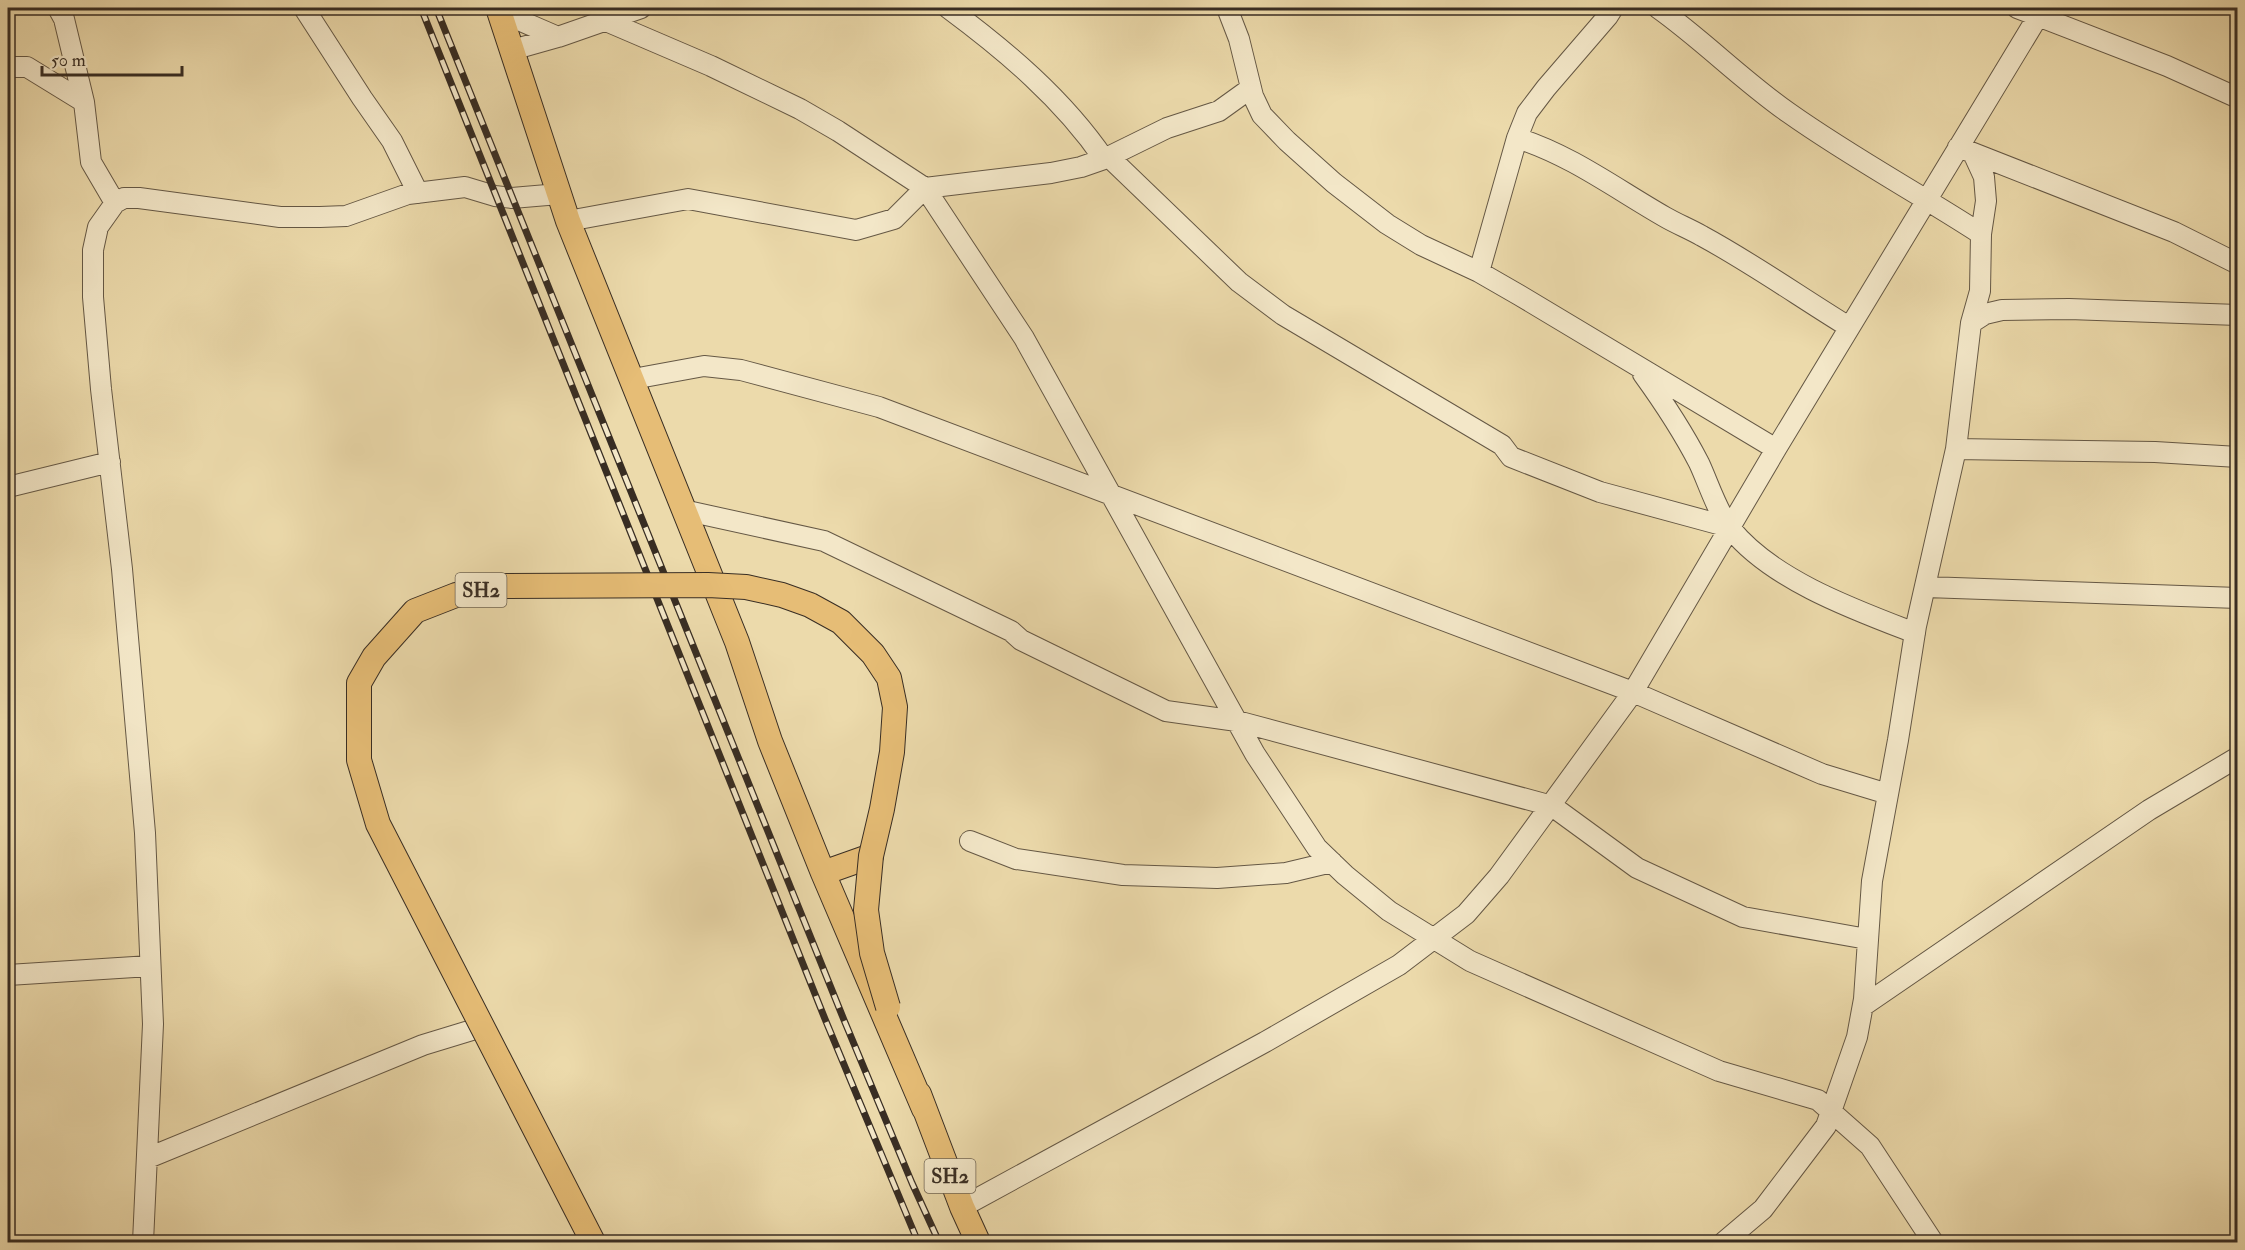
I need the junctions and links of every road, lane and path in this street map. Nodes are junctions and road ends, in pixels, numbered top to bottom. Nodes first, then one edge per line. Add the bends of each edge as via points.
1 (58, 8) edge
2 (304, 8) edge
3 (641, 8) edge
4 (948, 8) edge
5 (1227, 8) edge
6 (1613, 8) edge
7 (1658, 8) edge
8 (2017, 8) edge
9 (499, 10) edge
10 (2040, 11) edge
11 (606, 21) junction
12 (558, 37) junction
13 (512, 50) junction
14 (8, 67) edge
15 (1251, 88) junction
16 (2238, 98) edge
17 (84, 102) junction
18 (1517, 138) junction
19 (1965, 150) junction
20 (1106, 158) junction
21 (925, 188) junction
22 (418, 193) junction
23 (559, 194) junction
24 (1927, 199) junction
25 (115, 203) junction
26 (568, 220) junction
27 (1981, 234) junction
28 (2238, 264) edge
29 (1479, 272) junction
30 (2238, 315) edge
31 (1971, 323) junction
32 (1849, 327) junction
33 (1638, 367) junction
34 (633, 379) junction
35 (1956, 448) junction
36 (1776, 449) junction
37 (2238, 457) edge
38 (110, 462) junction
39 (8, 487) edge
40 (1111, 495) junction
41 (683, 510) junction
42 (1729, 528) junction
43 (1926, 587) junction
44 (2238, 598) edge
45 (1915, 633) junction
46 (1633, 692) junction
47 (1237, 721) junction
48 (2238, 757) edge
49 (1888, 794) junction
50 (1552, 806) junction
51 (970, 841) dead end
52 (871, 856) junction
53 (1332, 862) junction
54 (824, 873) junction
55 (1866, 939) junction
56 (1436, 940) junction
57 (150, 966) junction
58 (8, 975) edge
59 (1863, 1006) junction
60 (482, 1027) junction
61 (924, 1109) junction
62 (1832, 1111) junction
63 (148, 1158) junction
64 (962, 1207) junction
65 (143, 1242) edge
66 (593, 1242) edge
67 (978, 1242) edge
68 (1724, 1242) edge
69 (1933, 1242) edge

1 - 17 street
2 - 22 street via 392,141
3 - 11 street
4 - 20 street via 1042,86
5 - 15 street
6 - 18 street via 1527,113
7 - 24 street via 1788,112
8 - 10 street
9 - 12 street
9 - 13 main road
10 - 16 street
10 - 19 street
11 - 12 street
11 - 21 street via 800,109
12 - 13 street
13 - 23 main road
14 - 17 street via 27,67
15 - 20 street via 1219,111 1167,128
15 - 29 street via 1262,115 1334,183 1421,245
17 - 25 street via 91,162
18 - 29 street
18 - 32 street via 1610,183
19 - 24 street
19 - 27 street via 1984,177 1986,201
19 - 28 street via 2174,232
20 - 21 street via 1051,173
20 - 42 street via 1239,282 1283,315 1502,445 1510,457 1600,492
21 - 26 street via 894,219 856,230 688,199
21 - 40 street via 1024,338
22 - 23 street via 465,187 512,198
22 - 25 street via 346,216 320,217 280,217 139,198 124,198
23 - 26 main road
24 - 27 street
24 - 32 street
25 - 38 street via 98,227 93,250 93,297
26 - 34 main road
27 - 31 street via 1980,291
29 - 33 street
30 - 31 street via 2002,310
31 - 35 street
32 - 36 street
33 - 36 street
33 - 42 street via 1671,413
34 - 40 street via 704,366 741,370 879,407
34 - 41 main road
35 - 37 street
35 - 43 street
36 - 42 street
38 - 39 street
38 - 57 street via 145,833
40 - 46 street
40 - 47 street
41 - 47 street via 824,541 1166,711
41 - 54 main road
42 - 45 street via 1772,565 1803,584 1846,607
42 - 46 street
43 - 44 street
43 - 45 street
45 - 49 street
46 - 49 street via 1822,774
46 - 50 street
47 - 50 street
47 - 53 street via 1317,848
48 - 59 street via 2149,810
49 - 55 street
50 - 55 street via 1638,868 1743,917
50 - 56 street via 1466,915
51 - 53 street via 1016,859 1123,874 1217,878 1286,873
52 - 54 main road
52 - 60 main road, SH2, bridge via 892,752 895,706 889,678 873,654 840,622 810,605 746,587 500,586 456,595 415,611 374,657 359,683 359,760 378,824
52 - 61 main road, SH2, bridge via 866,910 872,953
53 - 56 street via 1389,911
54 - 61 main road
55 - 59 street
56 - 62 street via 1470,960 1719,1071 1818,1100
56 - 64 street via 1400,965 1265,1042
57 - 58 street
57 - 63 street via 153,1024
59 - 62 street via 1857,1037
60 - 63 street via 423,1045
60 - 66 main road, SH2, bridge
61 - 64 main road, SH2
62 - 68 street via 1826,1126 1770,1200
62 - 69 street via 1870,1146
63 - 65 street
64 - 67 main road, SH2

